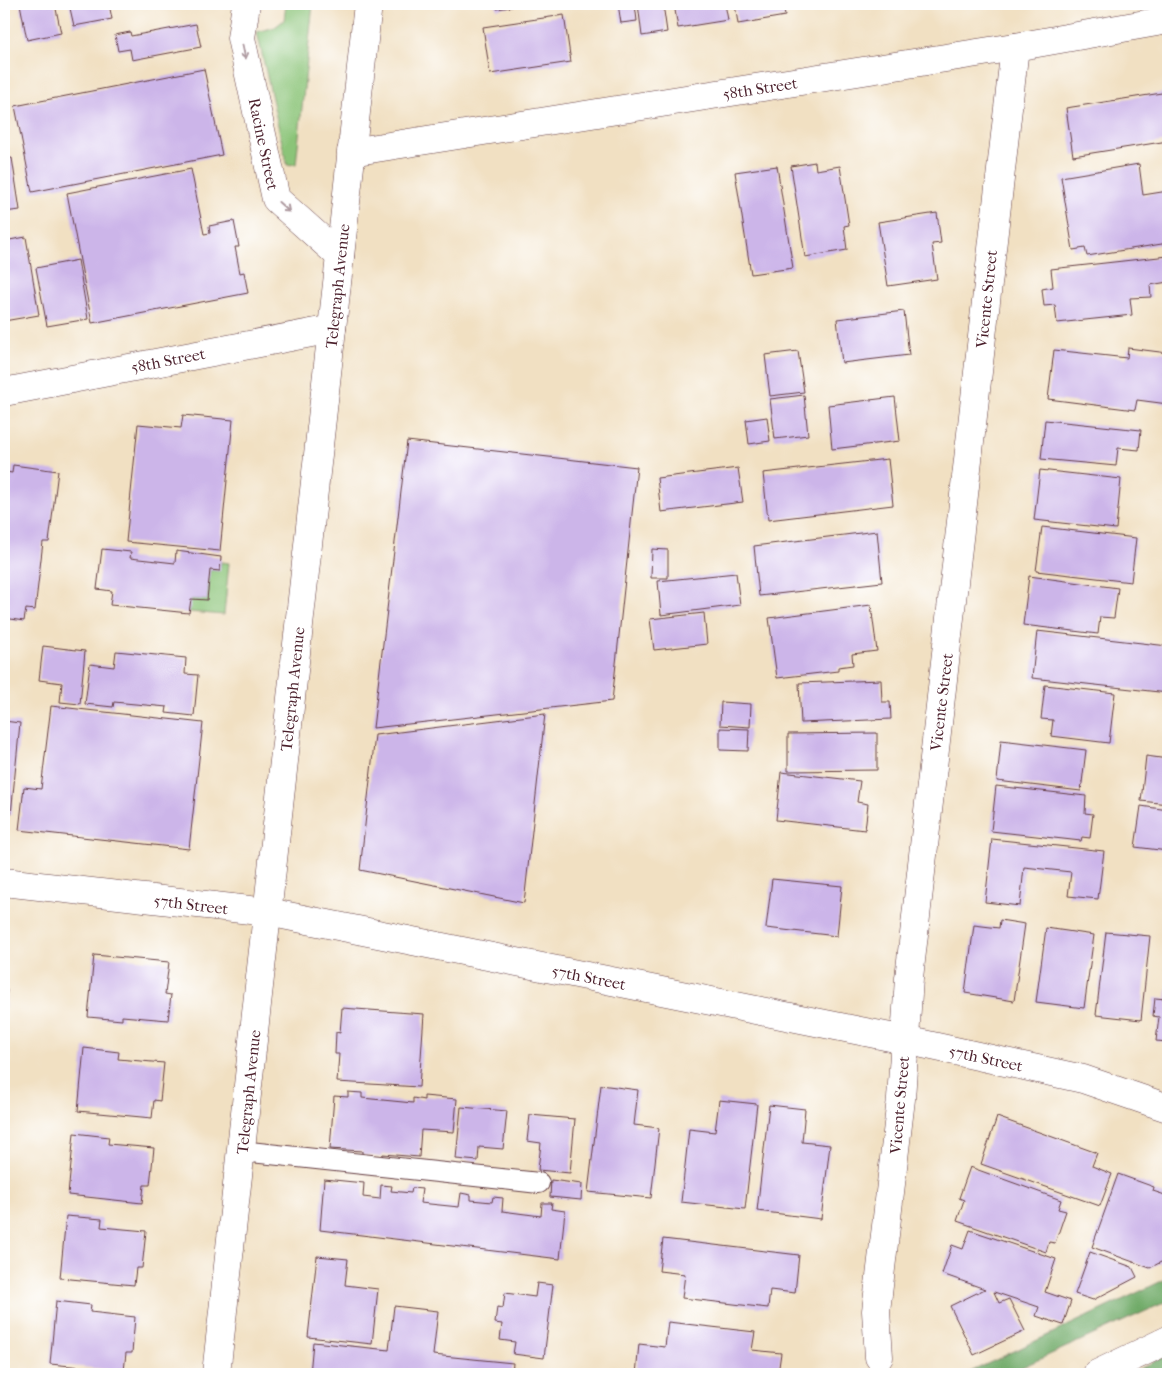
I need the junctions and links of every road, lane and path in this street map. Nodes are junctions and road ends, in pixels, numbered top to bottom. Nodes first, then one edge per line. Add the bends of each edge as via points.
1 (246, 4) edge
2 (368, 4) edge
3 (1168, 20) edge
4 (1015, 47) junction
5 (351, 152) junction
6 (340, 256) junction
7 (332, 329) junction
8 (4, 392) edge
9 (4, 882) edge
10 (268, 912) junction
11 (905, 1040) junction
12 (1168, 1108) edge
13 (241, 1151) junction
14 (539, 1183) dead end
15 (1168, 1340) edge
16 (879, 1357) dead end
17 (216, 1374) edge
18 (1097, 1374) edge

1 -> 6 main road, Racine Street via 241,38 276,199
2 - 5 main road, Telegraph Avenue
3 - 4 main road, 58th Street
4 - 5 main road, 58th Street
4 - 11 main road, Vicente Street via 909,978
5 - 6 main road, Telegraph Avenue
6 - 7 main road, Telegraph Avenue
7 - 8 main road, 58th Street
7 - 10 main road, Telegraph Avenue
9 - 10 main road, 57th Street
10 - 11 main road, 57th Street
10 - 13 main road, Telegraph Avenue
11 - 12 main road, 57th Street via 1083,1078
11 - 16 main road, Vicente Street via 876,1311
13 - 14 lane
13 - 17 main road, Telegraph Avenue
15 - 18 main road

